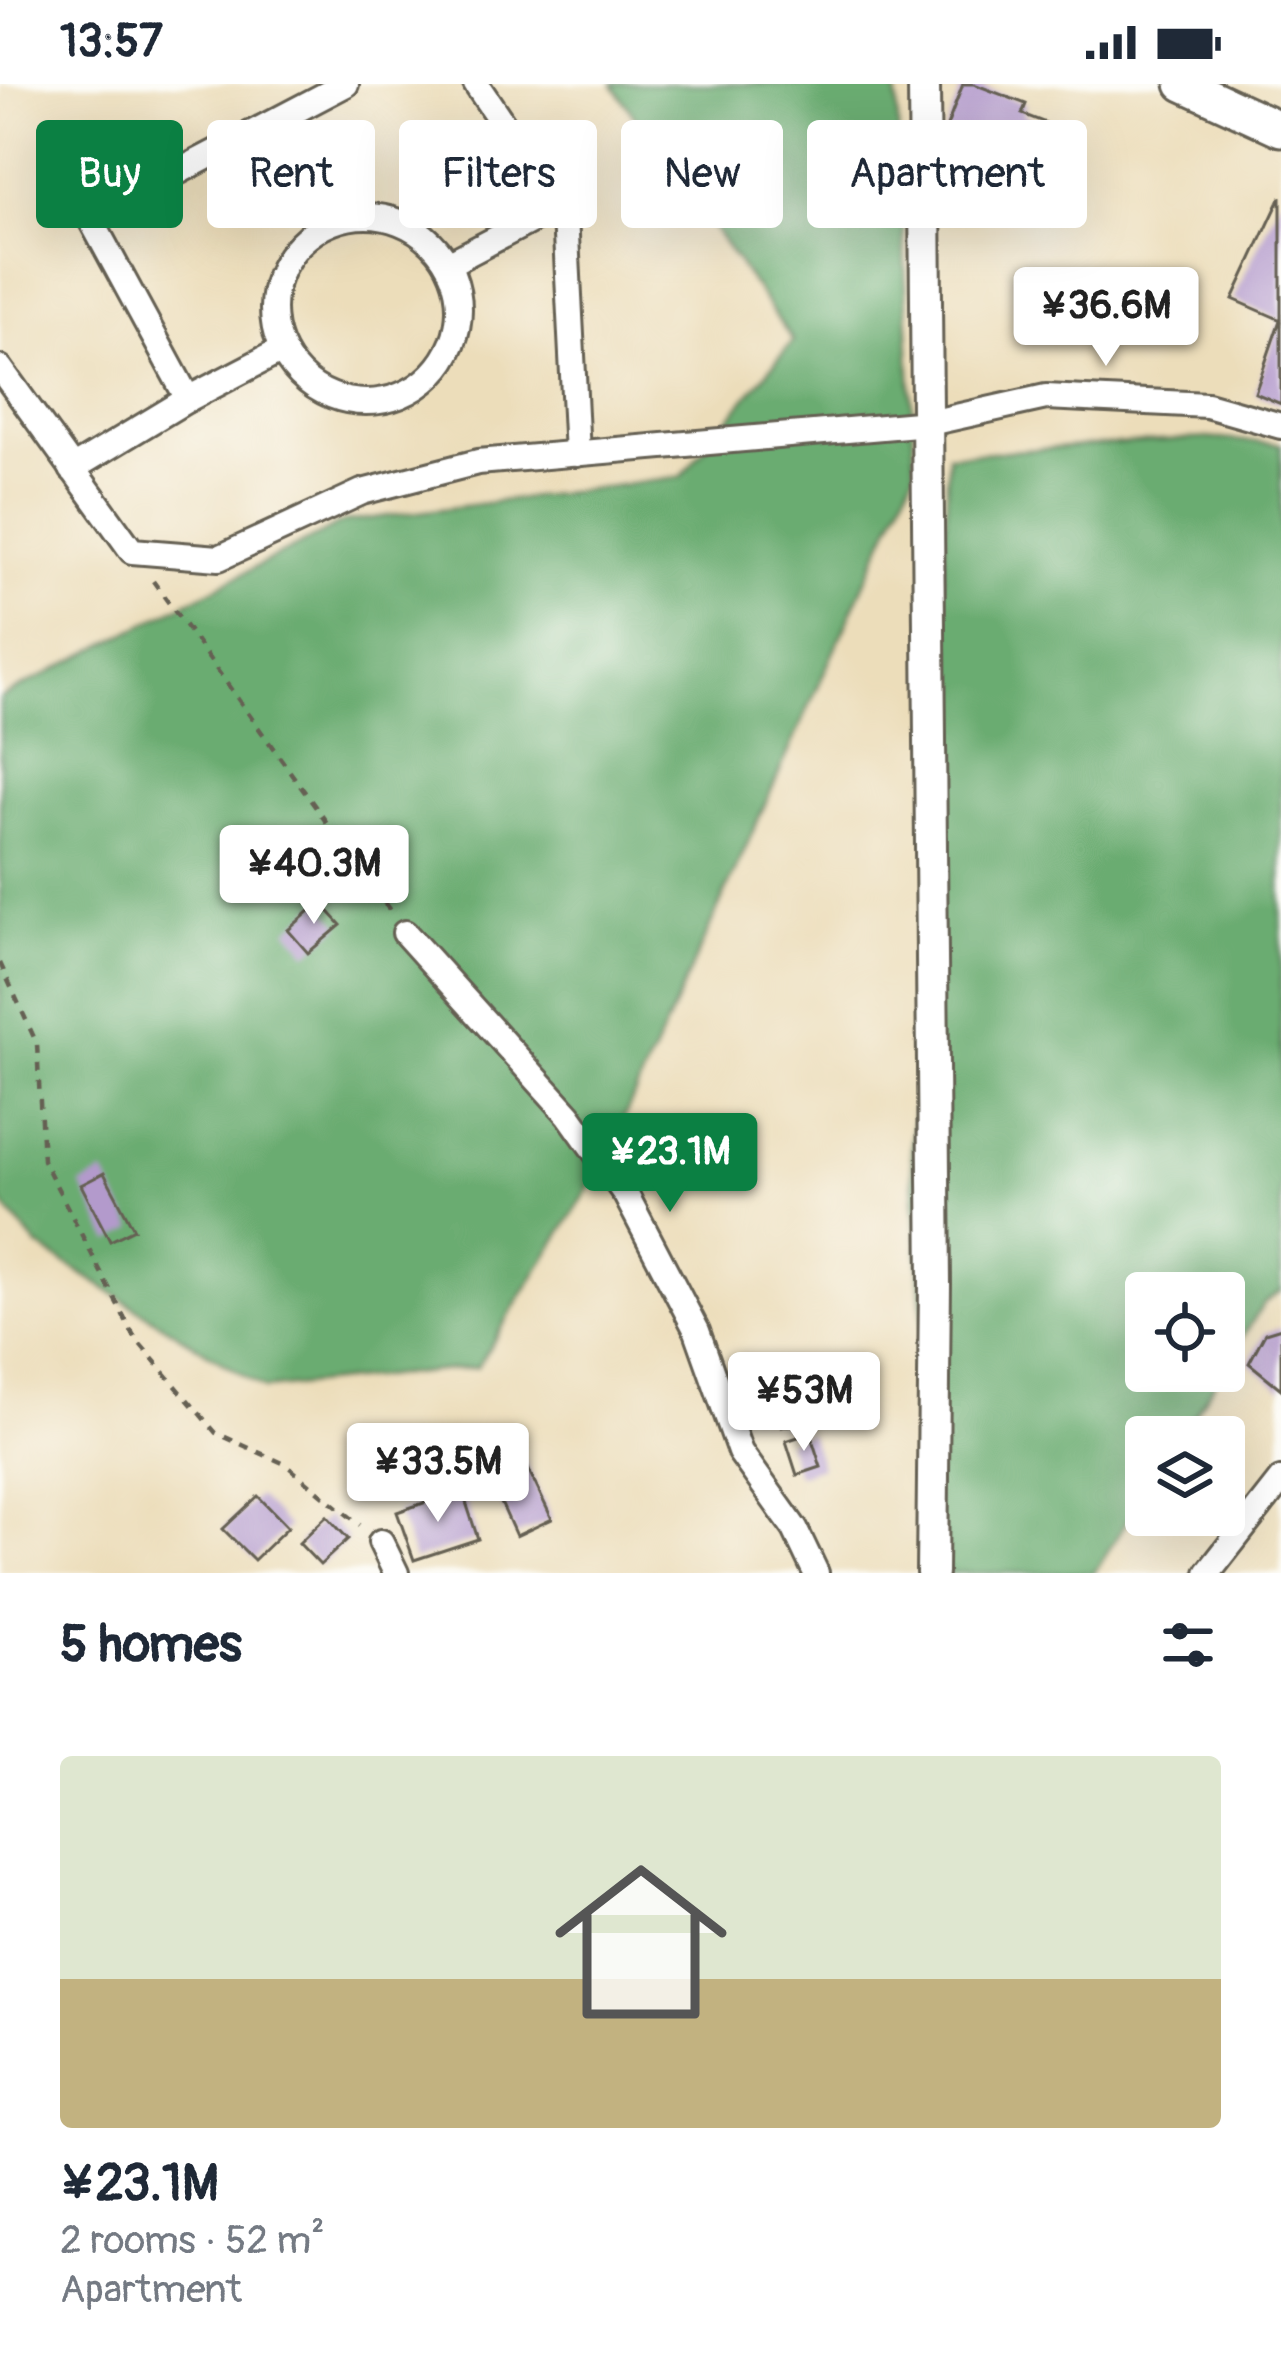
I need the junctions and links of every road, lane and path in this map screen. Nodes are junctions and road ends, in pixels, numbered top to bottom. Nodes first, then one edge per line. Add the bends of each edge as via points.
1 (346, 84) edge
2 (476, 84) edge
3 (924, 84) edge
4 (1183, 84) edge
5 (500, 120) edge
6 (1281, 129) edge
7 (516, 228) edge
8 (566, 228) edge
9 (448, 263) junction
10 (282, 350) junction
11 (0, 368) edge
12 (188, 399) junction
13 (929, 423) junction
14 (1281, 425) edge
15 (577, 454) junction
16 (72, 469) junction
17 (132, 551) junction
18 (405, 933) joint
19 (0, 963) edge
20 (1281, 1480) edge
21 (381, 1542) joint
22 (396, 1573) edge
23 (816, 1573) edge
24 (932, 1573) edge
25 (1208, 1573) edge

1 - 12 street via 90,218
2 - 5 street
3 - 13 street
4 - 6 main road
7 - 9 street
8 - 15 street
9 - 10 street via 428,239 369,215 309,235 275,287
9 - 10 street via 458,292 451,350 410,392 352,402 323,392
10 - 12 street
11 - 16 street
12 - 16 street
13 - 14 street via 1046,397 1207,405
13 - 15 street
13 - 24 street
15 - 17 street via 478,463 362,492 219,558
16 - 17 street
17 - 18 path
18 - 23 street via 569,1115 626,1195 697,1331 740,1451
19 - 21 path via 37,1044 44,1160 135,1338 216,1433 285,1464
20 - 25 street
21 - 22 street

